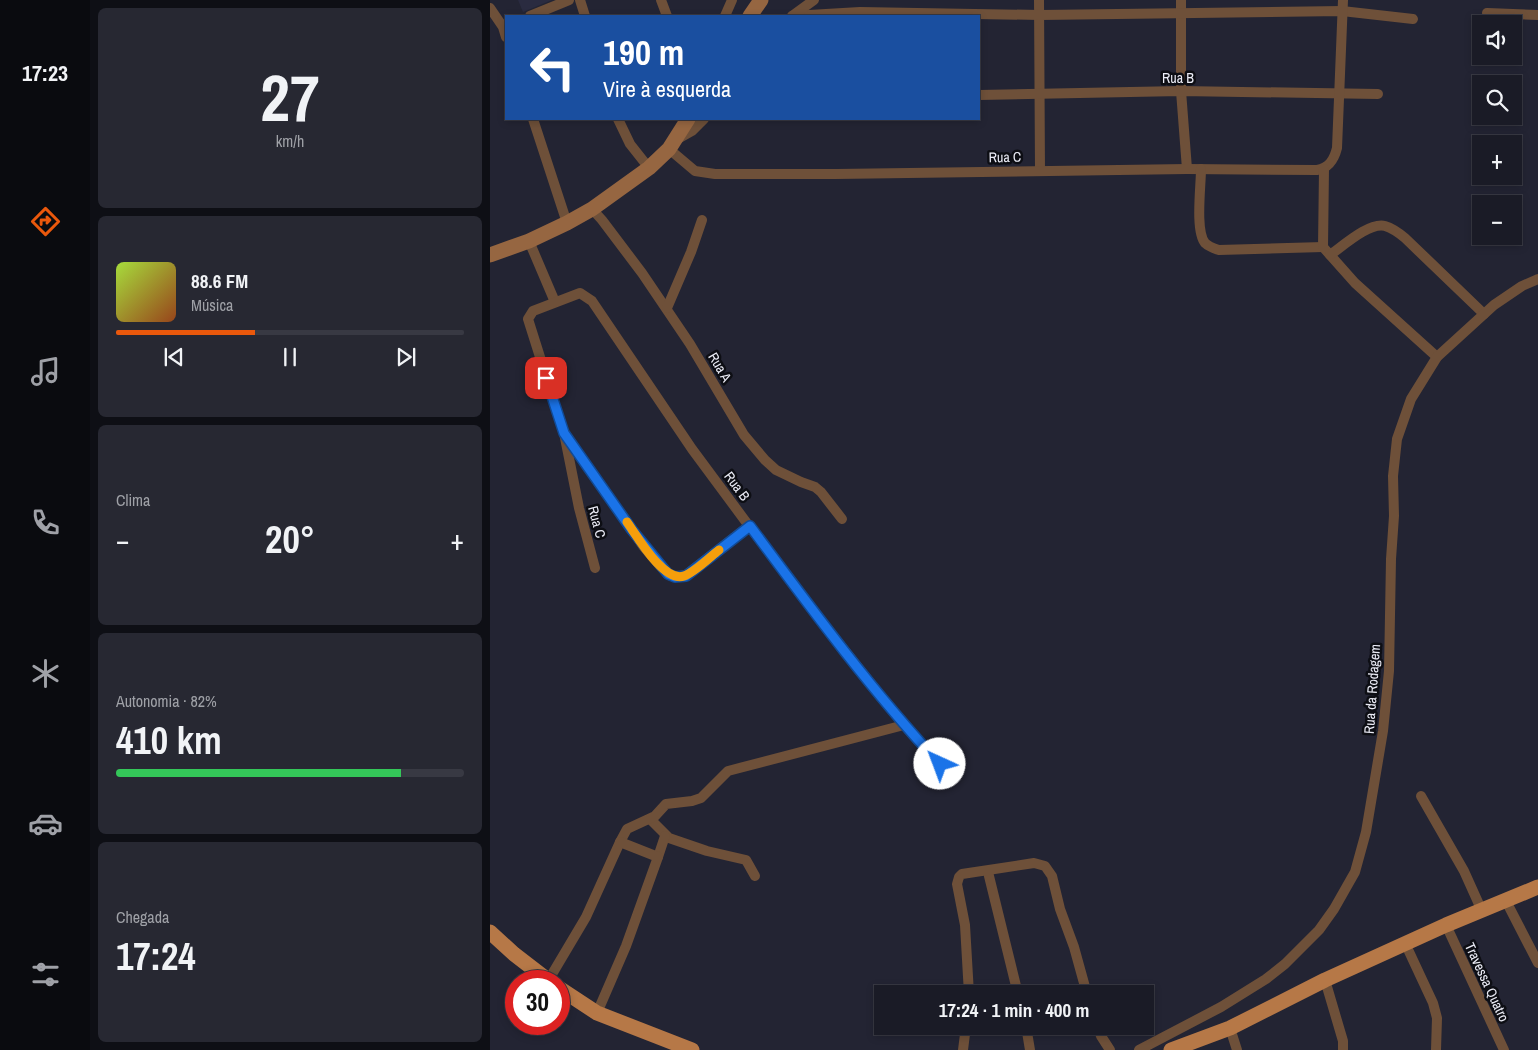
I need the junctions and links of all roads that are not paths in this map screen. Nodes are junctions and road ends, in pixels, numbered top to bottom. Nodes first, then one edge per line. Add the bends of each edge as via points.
1 (569, 0) edge
2 (580, 0) edge
3 (661, 0) edge
4 (732, 0) edge
5 (761, 0) edge
6 (814, 0) edge
7 (1040, 0) edge
8 (1181, 0) edge
9 (1343, 5) edge
10 (490, 8) edge
11 (1487, 13) dead end
12 (1180, 14) junction
13 (532, 15) edge
14 (585, 15) edge
15 (667, 15) edge
16 (725, 15) edge
17 (751, 15) edge
18 (793, 15) edge
19 (809, 15) edge
20 (1040, 15) junction
21 (1538, 15) edge
22 (1414, 19) dead end
23 (505, 30) edge
24 (1181, 91) junction
25 (1339, 94) junction
26 (1378, 94) dead end
27 (980, 95) edge
28 (1041, 95) junction
29 (533, 120) edge
30 (618, 120) edge
31 (687, 120) edge
32 (703, 120) edge
33 (672, 145) junction
34 (649, 168) junction
35 (1187, 169) junction
36 (1202, 169) junction
37 (1324, 169) junction
38 (1040, 170) junction
39 (592, 209) junction
40 (702, 220) dead end
41 (568, 224) junction
42 (528, 241) junction
43 (1323, 247) junction
44 (490, 254) edge
45 (1330, 255) junction
46 (1538, 279) edge
47 (555, 302) junction
48 (667, 308) junction
49 (1484, 314) junction
50 (1437, 357) junction
51 (564, 433) junction
52 (842, 518) dead end
53 (750, 526) junction
54 (595, 568) dead end
55 (904, 725) junction
56 (940, 764) dead end
57 (1421, 796) dead end
58 (650, 819) junction
59 (665, 836) junction
60 (620, 842) junction
61 (658, 857) junction
62 (988, 872) junction
63 (755, 876) dead end
64 (1538, 887) edge
65 (1506, 901) junction
66 (1482, 911) junction
67 (1446, 925) junction
68 (490, 932) edge
69 (1406, 943) junction
70 (1538, 963) edge
71 (535, 970) edge
72 (555, 970) edge
73 (1325, 980) junction
74 (968, 985) edge
75 (1016, 985) edge
76 (1085, 985) edge
77 (570, 995) edge
78 (597, 1012) junction
79 (1230, 1028) junction
80 (965, 1035) edge
81 (1028, 1035) edge
82 (1101, 1035) edge
83 (689, 1050) edge
84 (963, 1050) edge
85 (1030, 1050) edge
86 (1110, 1050) edge
87 (1139, 1050) edge
88 (1171, 1050) edge
89 (1237, 1050) edge
90 (1342, 1050) edge
91 (1436, 1050) edge
92 (1504, 1050) edge

1 - 13 street
2 - 14 street
3 - 15 street
4 - 16 street
5 - 17 main road
6 - 18 street
7 - 20 street
8 - 12 street
9 - 12 street
9 - 22 street
9 - 25 street
10 - 23 street
11 - 21 street
12 - 20 street
12 - 24 street
19 - 20 street via 860,12
20 - 28 street
24 - 25 street, Rua B
24 - 28 street, Rua B
24 - 35 street
25 - 26 street, Rua B
25 - 37 street via 1336,148 1331,163
27 - 28 street, Rua B
28 - 38 street
29 - 41 street
30 - 34 street via 630,144
31 - 33 main road
32 - 33 street
33 - 34 main road
33 - 38 street, Rua C via 696,171 704,173
34 - 39 main road
35 - 36 street, Rua C
35 - 38 street, Rua C
36 - 37 street, Rua C
36 - 43 street via 1200,230 1209,247 1218,250
37 - 43 street
39 - 41 main road
39 - 48 street, Rua A
40 - 48 street
41 - 42 main road
42 - 44 main road
42 - 47 street
43 - 45 street
45 - 49 street via 1370,227 1383,225 1405,238
45 - 50 street
46 - 49 street, Rua da Rodagem via 1522,286
47 - 51 street, Rua C via 533,311 528,322
47 - 53 street, Rua B via 576,294 584,294 592,301 692,449
48 - 52 street, Rua A via 744,435 776,470 815,487
49 - 50 street, Rua da Rodagem
50 - 87 street, Rua da Rodagem via 1411,400 1397,440 1393,476 1389,670 1370,814 1355,872 1319,930 1285,964 1221,1007
51 - 53 street via 644,546 671,576 686,576
51 - 54 street, Rua C
53 - 55 street, Rua B
55 - 56 street, Rua B
55 - 58 street via 728,771 701,798 669,803
57 - 66 street via 1464,871
58 - 59 street
58 - 60 street via 628,829
59 - 61 street
59 - 63 street via 706,851 746,860
60 - 61 street
60 - 72 street via 586,917
61 - 78 street
62 - 74 street via 962,874 957,884 965,925
62 - 75 street
62 - 76 street via 1034,863 1045,866 1054,881
64 - 65 main road
65 - 66 main road
65 - 70 street
66 - 67 main road
67 - 69 main road
67 - 92 street, Travessa Quatro
68 - 71 main road
69 - 73 main road
69 - 91 street via 1434,1003
73 - 79 main road
73 - 90 street
77 - 78 main road
78 - 83 main road
79 - 88 main road
79 - 89 street
80 - 84 street
81 - 85 street
82 - 86 street

